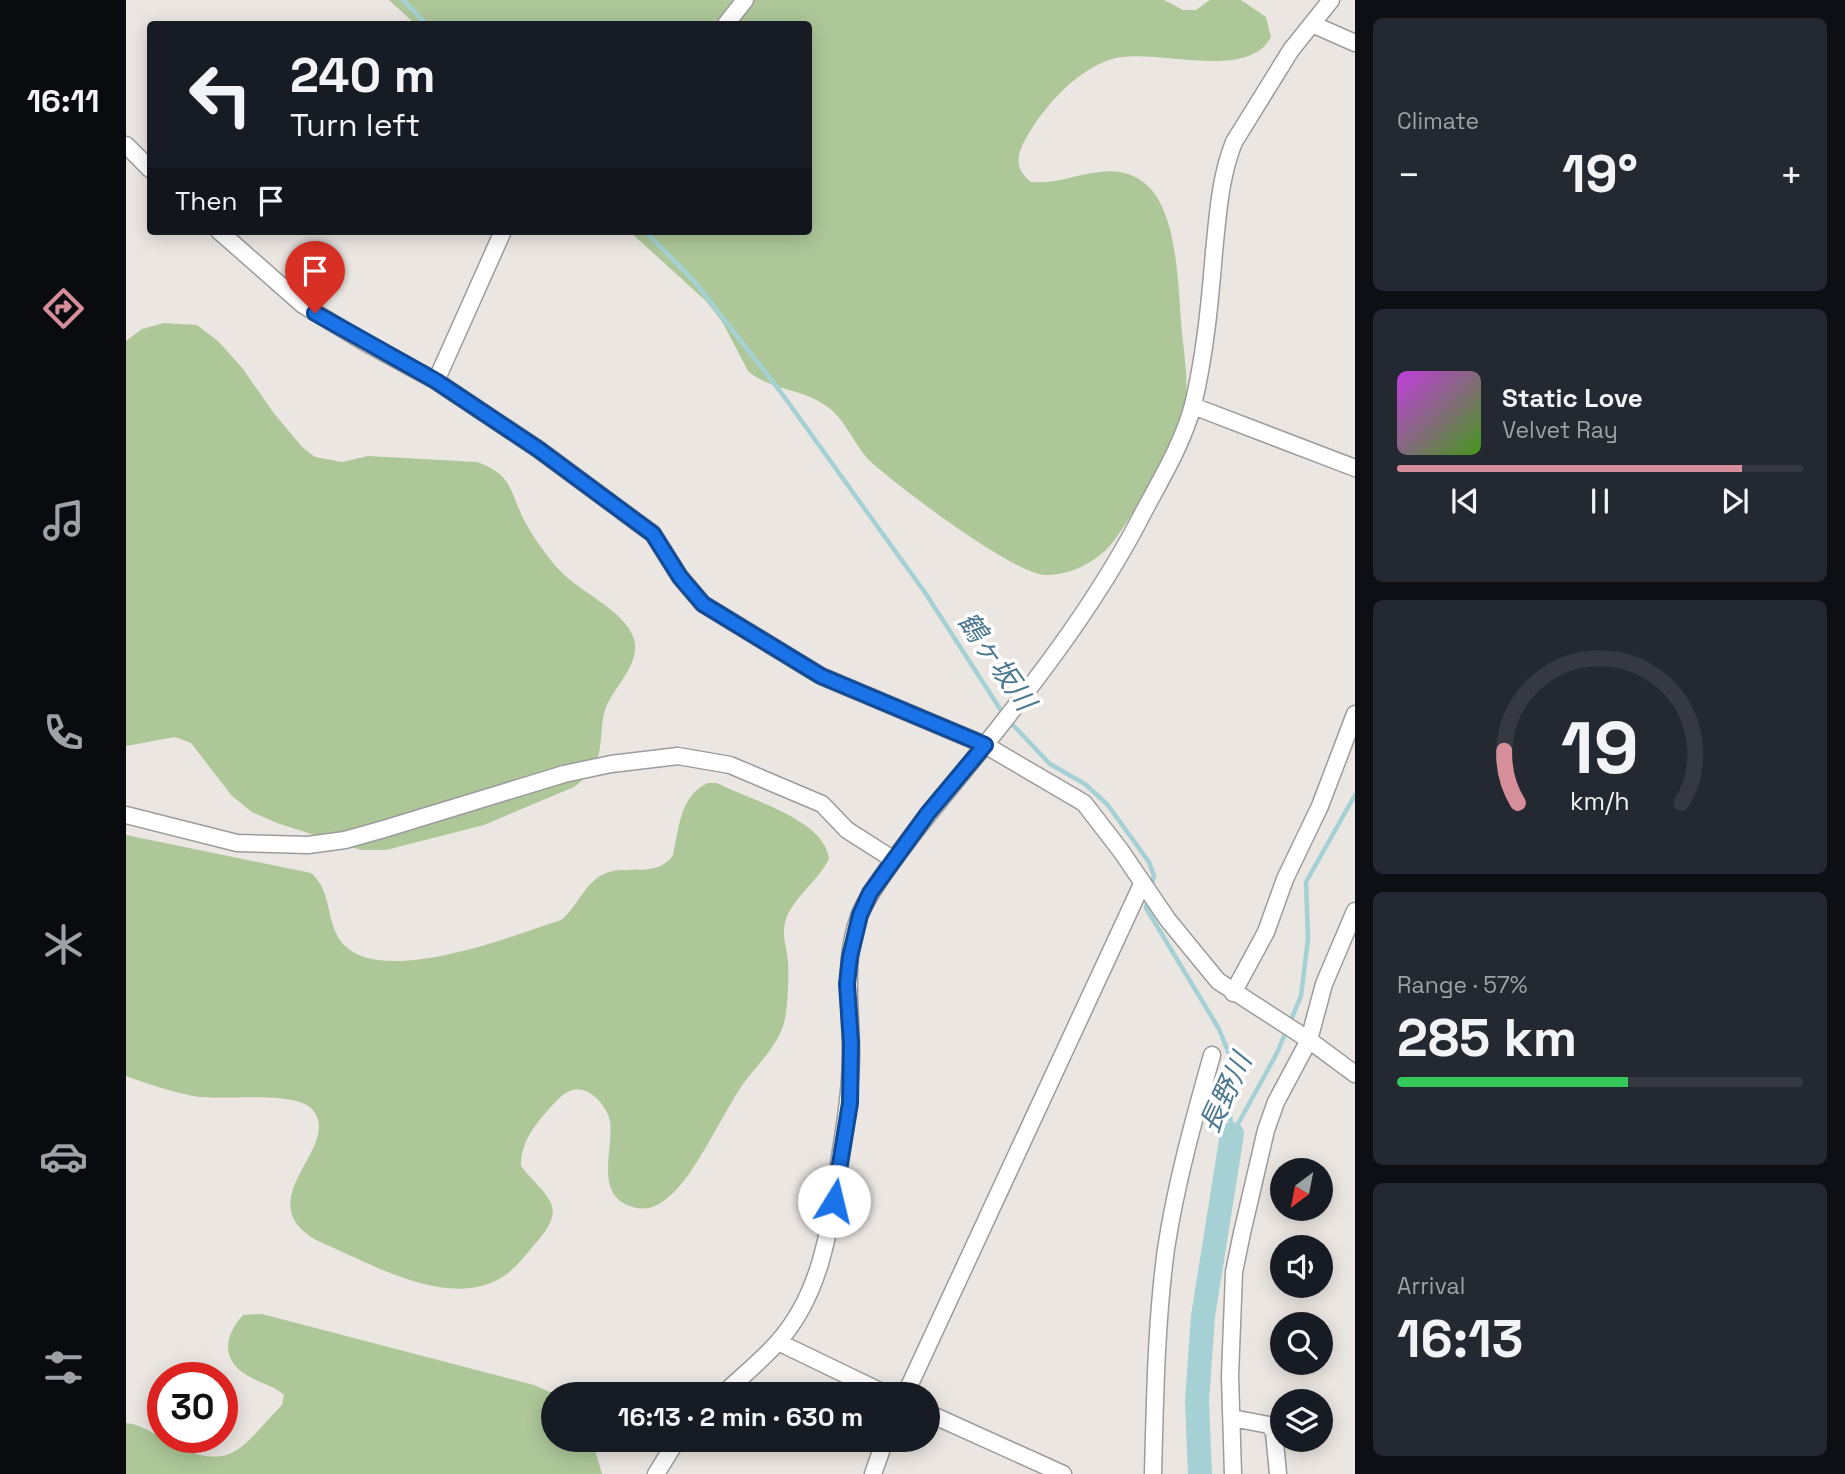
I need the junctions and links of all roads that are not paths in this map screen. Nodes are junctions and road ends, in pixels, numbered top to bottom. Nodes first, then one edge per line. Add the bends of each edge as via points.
1 (745, 0) edge
2 (1331, 0) edge
3 (728, 21) edge
4 (1312, 24) junction
5 (1355, 43) edge
6 (126, 145) edge
7 (147, 166) edge
8 (224, 235) edge
9 (501, 235) edge
10 (436, 381) junction
11 (1193, 405) junction
12 (1355, 468) edge
13 (1355, 715) edge
14 (985, 745) junction
15 (126, 815) edge
16 (894, 860) junction
17 (1142, 884) junction
18 (1355, 911) edge
19 (1233, 993) junction
20 (1309, 1040) junction
21 (1212, 1055) dead end
22 (1355, 1074) edge
23 (778, 1342) junction
24 (736, 1382) edge
25 (861, 1382) edge
26 (911, 1382) edge
27 (940, 1418) edge
28 (1231, 1418) junction
29 (670, 1452) edge
30 (881, 1452) edge
31 (656, 1474) edge
32 (873, 1474) edge
33 (1063, 1474) edge
34 (1153, 1474) edge
35 (1233, 1474) edge
36 (1278, 1474) edge

1 - 3 street
2 - 4 street
4 - 5 street
4 - 11 street via 1259,100 1227,158
6 - 7 street
8 - 10 street via 303,305
9 - 10 street
10 - 14 street via 653,534 703,604 821,676
11 - 12 street
11 - 14 street via 1181,438 1101,588
13 - 19 street via 1266,932
14 - 16 street
14 - 17 street via 1084,803
15 - 16 street via 237,843 308,845 371,833 564,774 678,756 730,765 822,804 847,830
16 - 23 street via 860,915 850,957 850,1103 825,1246 811,1287
17 - 19 street via 1218,981
17 - 26 street
18 - 20 street via 1324,984
19 - 20 street
20 - 22 street
20 - 28 street via 1266,1130 1239,1246 1234,1272
21 - 34 street via 1167,1247
23 - 24 street
23 - 25 street
27 - 33 street
28 - 35 street
28 - 36 street via 1269,1425 1274,1432
29 - 31 street
30 - 32 street

